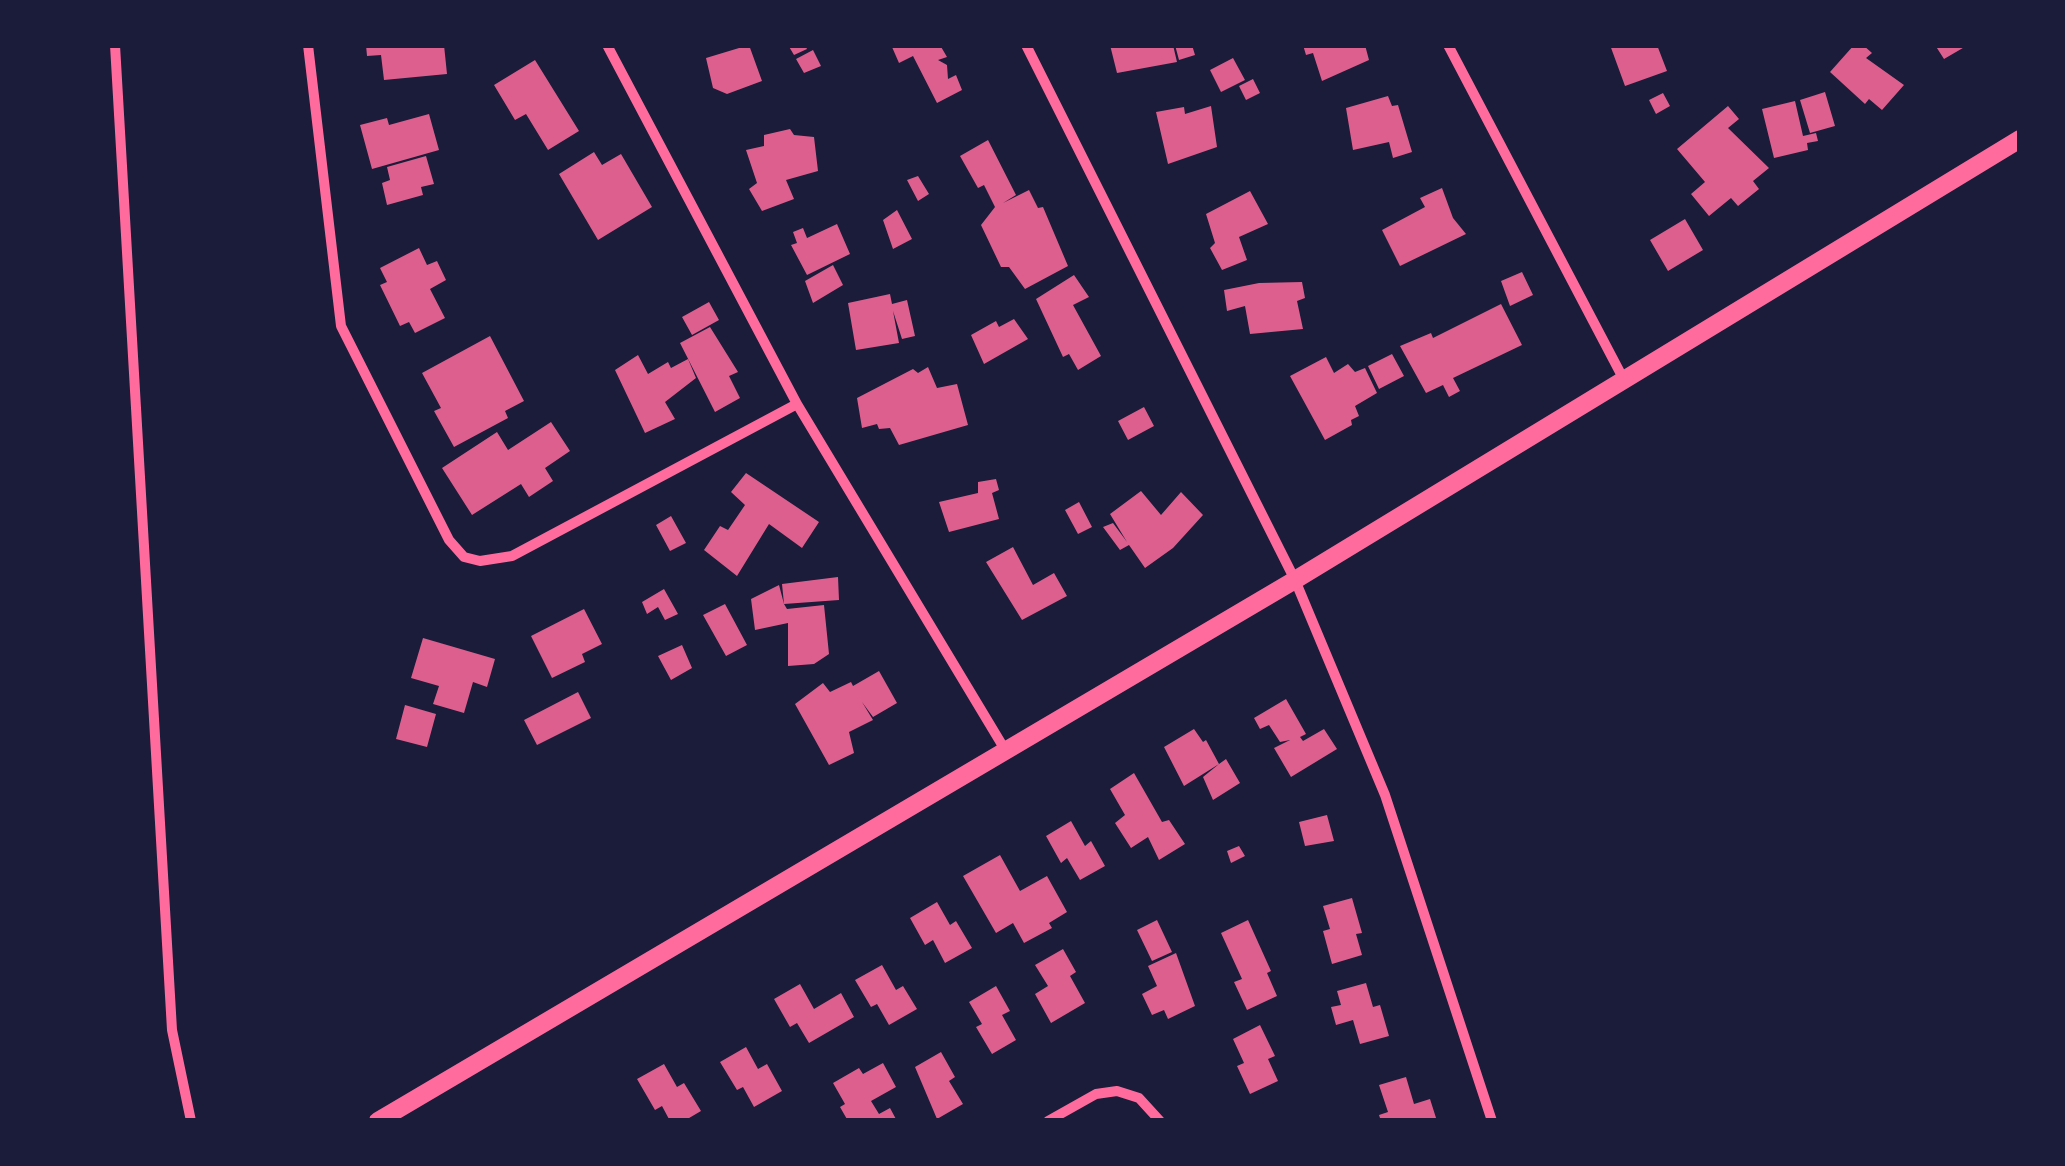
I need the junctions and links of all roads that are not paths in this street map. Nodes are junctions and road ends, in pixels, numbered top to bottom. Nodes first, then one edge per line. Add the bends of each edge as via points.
1 (115, 45) edge
2 (308, 45) edge
3 (607, 45) edge
4 (1026, 45) edge
5 (1448, 45) edge
6 (2020, 139) edge
7 (1623, 378) junction
8 (797, 404) junction
9 (1296, 580) junction
10 (1004, 748) junction
11 (191, 1121) edge
12 (378, 1121) edge
13 (1048, 1121) edge
14 (1160, 1121) edge
15 (1492, 1121) edge

1 - 11 street via 172,1030
2 - 8 street via 341,326 449,540 464,557 512,556
3 - 8 street
4 - 9 street
5 - 7 street
6 - 7 street
7 - 9 street
8 - 10 street
9 - 10 street
9 - 15 street via 1385,795
10 - 12 street
13 - 14 street via 1096,1094 1116,1091 1138,1098

